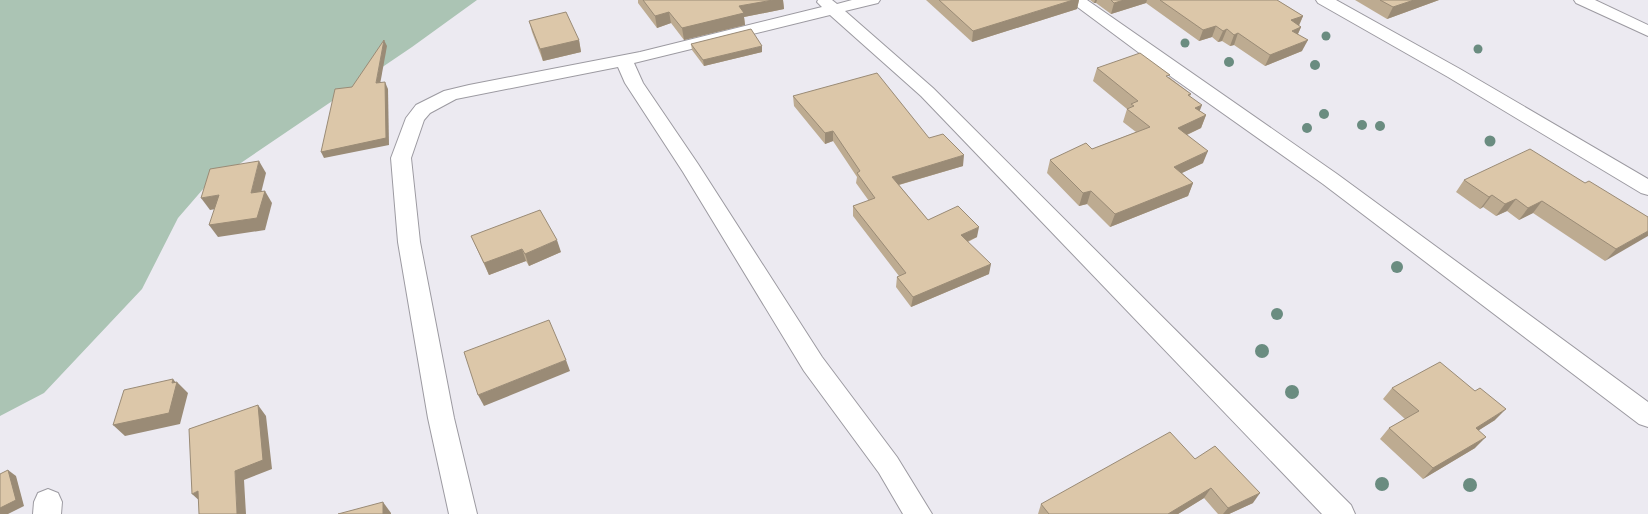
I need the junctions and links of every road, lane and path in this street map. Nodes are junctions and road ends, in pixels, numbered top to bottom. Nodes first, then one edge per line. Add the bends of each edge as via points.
1 (872, 0) edge
2 (1076, 0) edge
3 (1324, 0) edge
4 (1582, 0) edge
5 (828, 5) edge
6 (1648, 31) edge
7 (624, 60) junction
8 (1648, 188) edge
9 (1648, 416) edge
10 (463, 514) edge
11 (918, 514) edge
12 (1341, 514) edge

1 - 5 street
2 - 9 street via 1330,179
3 - 8 street via 1454,73
4 - 6 street
5 - 7 street
5 - 12 street via 927,92
7 - 10 street via 450,95 424,109 415,118 401,158 408,242 441,418
7 - 11 street via 634,82 813,364 888,465

